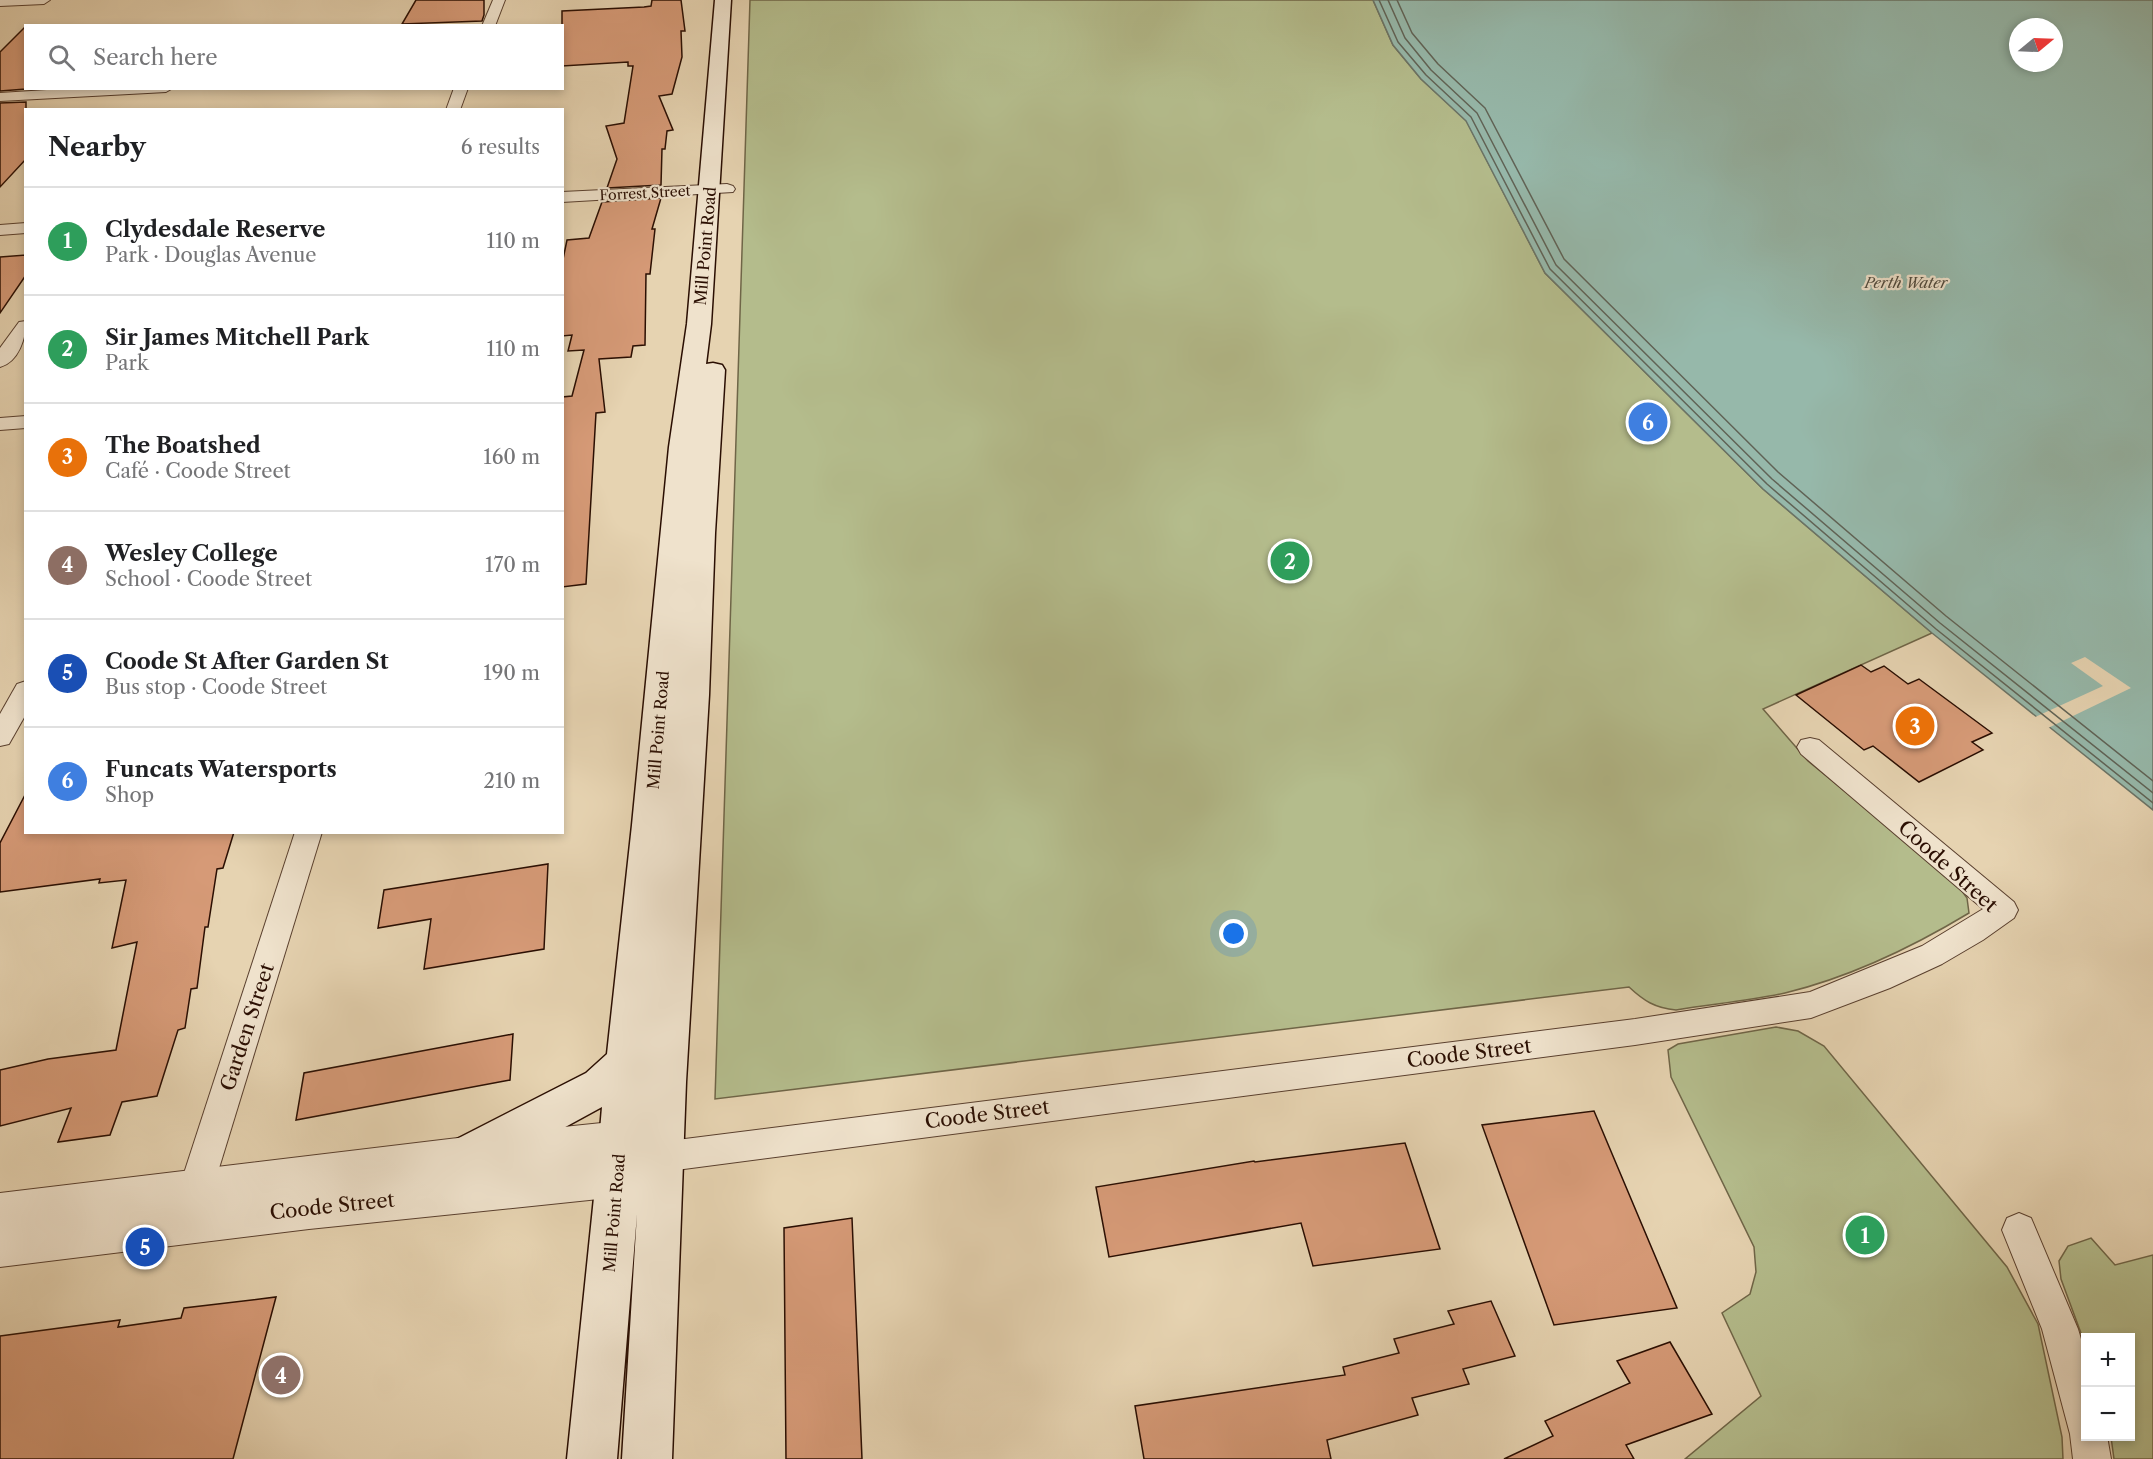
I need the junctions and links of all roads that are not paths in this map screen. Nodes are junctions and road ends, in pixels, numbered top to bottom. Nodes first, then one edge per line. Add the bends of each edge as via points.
1 (44, 0) edge
2 (499, 0) edge
3 (723, 0) edge
4 (740, 0) edge
5 (0, 2) edge
6 (489, 24) edge
7 (738, 47) dead end
8 (736, 72) dead end
9 (129, 90) edge
10 (460, 90) edge
11 (0, 97) edge
12 (454, 108) edge
13 (719, 189) junction
14 (564, 197) edge
15 (24, 228) edge
16 (0, 230) edge
17 (24, 329) edge
18 (0, 361) edge
19 (24, 422) edge
20 (0, 424) edge
21 (24, 694) edge
22 (0, 737) edge
23 (1810, 747) dead end
24 (308, 834) edge
25 (628, 1061) junction
26 (466, 1155) junction
27 (661, 1157) junction
28 (619, 1159) junction
29 (191, 1206) junction
30 (0, 1213) edge
31 (2019, 1230) dead end
32 (0, 1246) edge
33 (2081, 1411) edge
34 (2089, 1441) edge
35 (592, 1459) edge
36 (647, 1459) edge
37 (2092, 1459) edge

1 - 5 street
2 - 6 street
3 - 13 main road, Mill Point Road
4 - 7 main road
8 - 13 main road, Mill Point Road
9 - 11 street
10 - 12 street
13 - 14 street, Forrest Street
13 - 25 main road, Mill Point Road via 682,447
13 - 27 main road, Mill Point Road via 693,695
15 - 16 street
17 - 18 street
19 - 20 street
21 - 22 street
23 - 27 street, Coode Street via 2004,910 1932,955 1811,1005 1635,1032
24 - 29 street, Garden Street
25 - 26 main road via 602,1086
25 - 28 main road, Mill Point Road
26 - 28 street, Coode Street
26 - 29 street, Coode Street
27 - 28 street, Coode Street
27 - 36 main road, Mill Point Road
28 - 29 street, Coode Street via 460,1192
28 - 35 main road, Mill Point Road
29 - 30 street, Coode Street
29 - 32 street, Coode Street
31 - 33 street via 2060,1329
34 - 37 street

